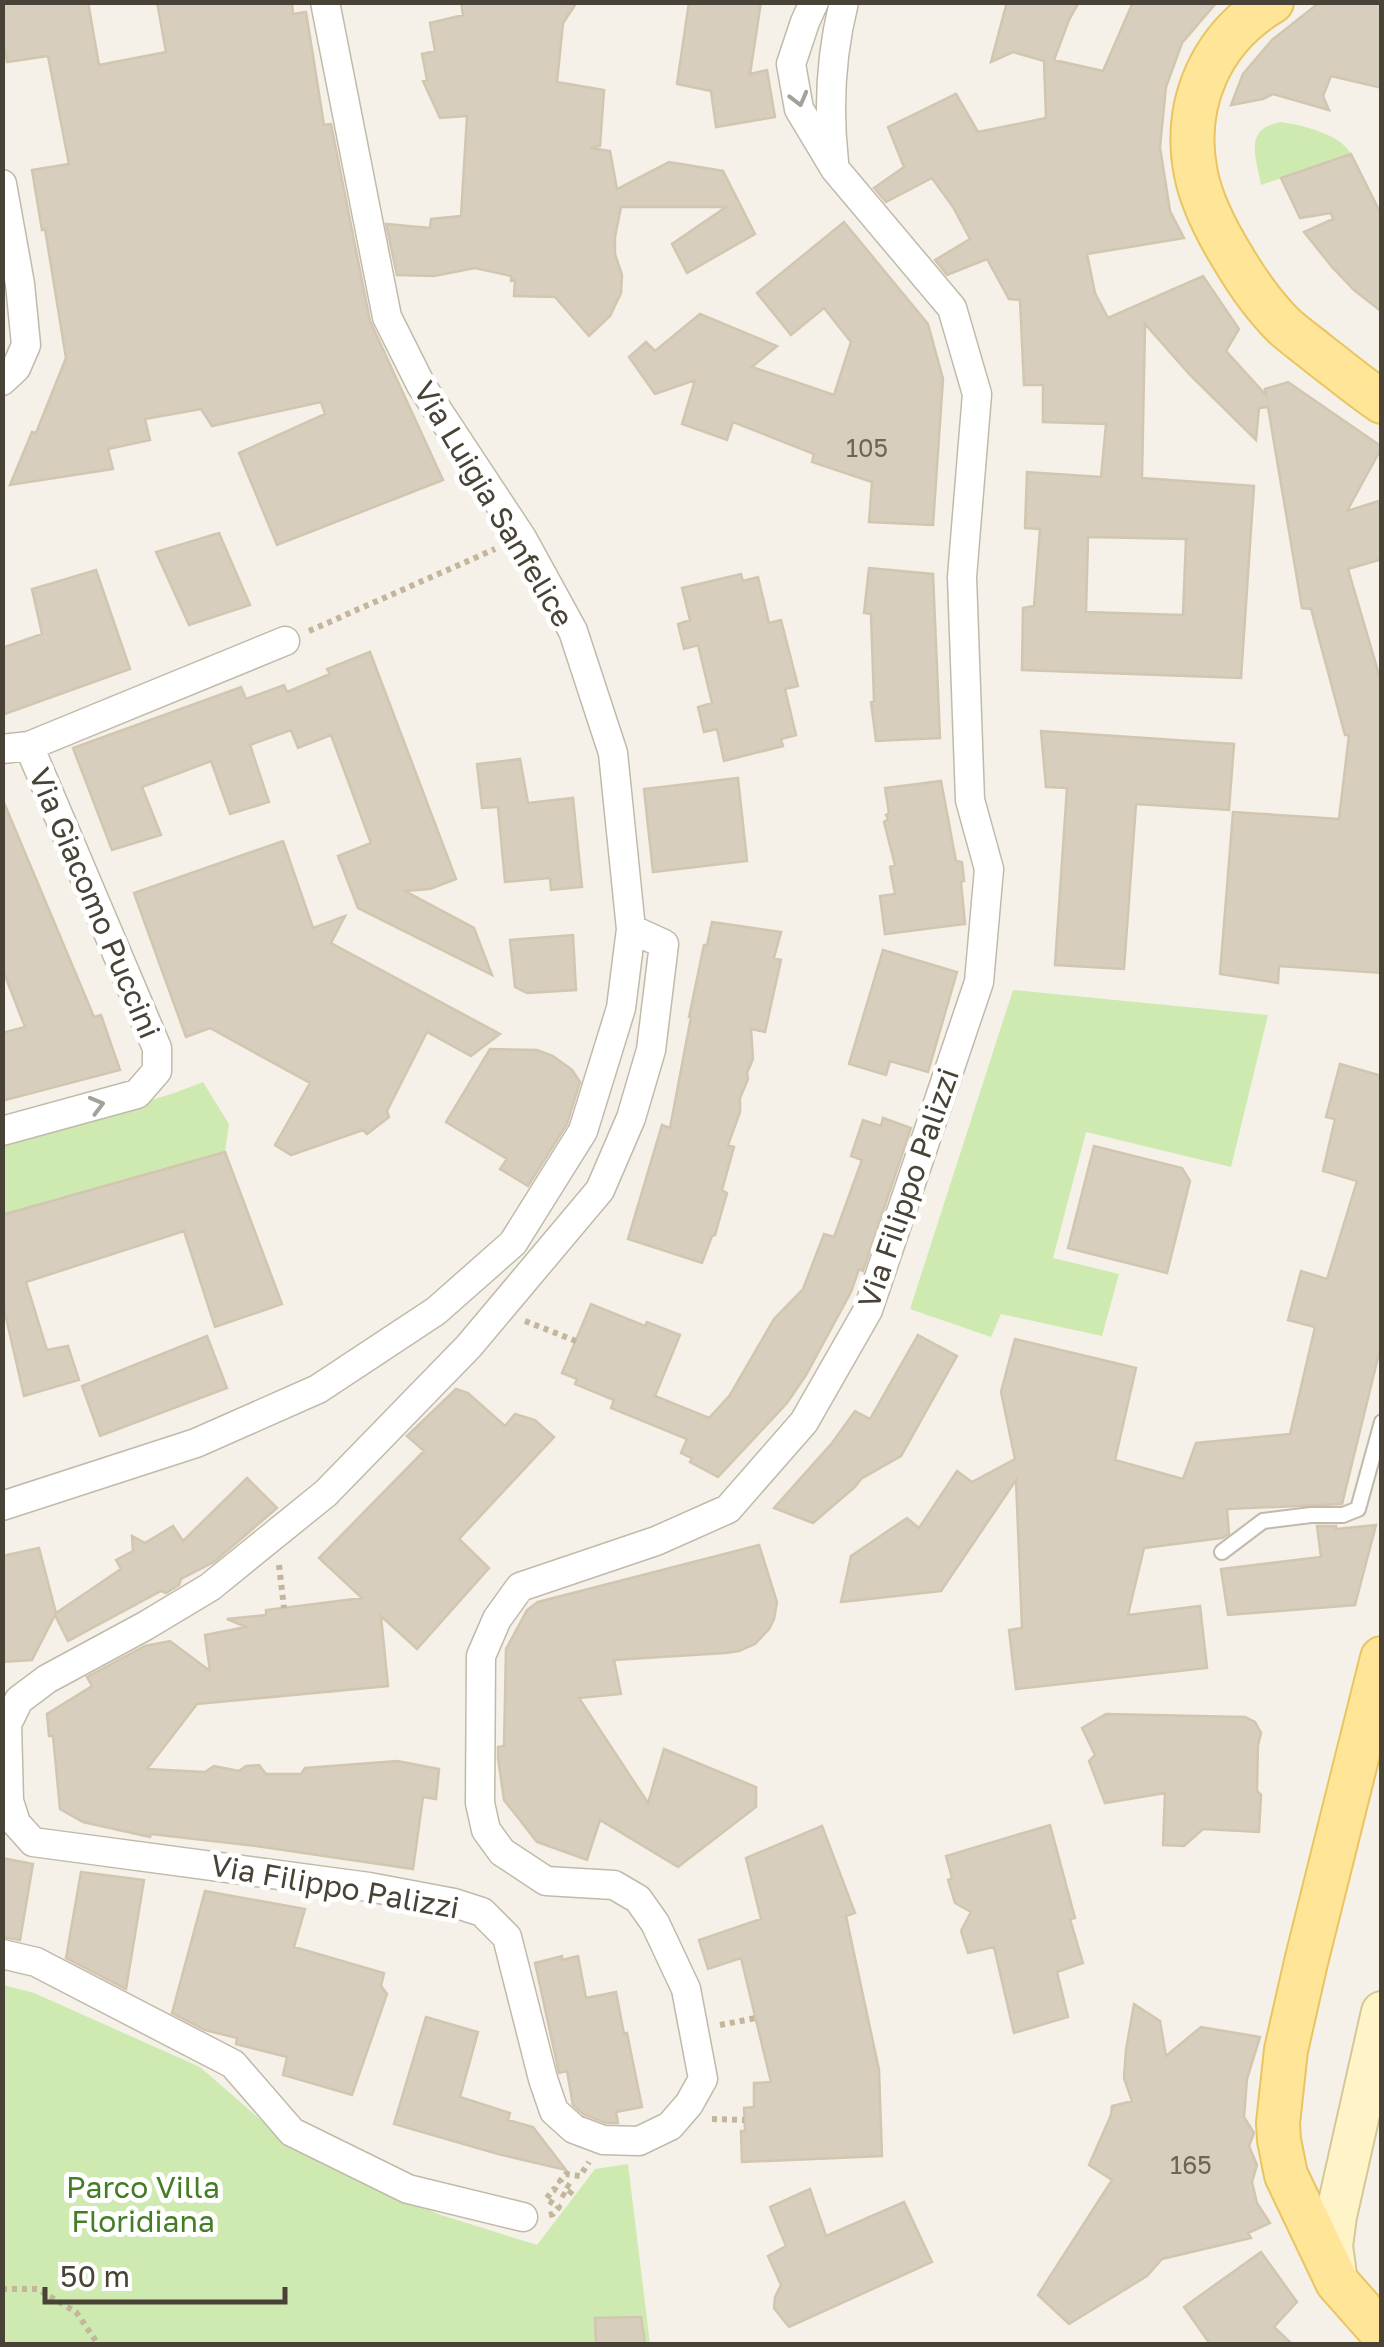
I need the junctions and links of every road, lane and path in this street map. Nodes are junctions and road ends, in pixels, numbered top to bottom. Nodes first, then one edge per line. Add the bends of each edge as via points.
1 (325, 2) edge
2 (1272, 2) edge
3 (843, 9) edge
4 (810, 12) edge
5 (835, 169) junction
6 (2, 184) edge
7 (2, 381) edge
8 (1382, 402) edge
9 (522, 538) junction
10 (286, 641) joint
11 (16, 747) edge
12 (631, 929) junction
13 (2, 1131) edge
14 (522, 1320) dead end
15 (576, 1340) dead end
16 (1382, 1422) edge
17 (2, 1506) edge
18 (1222, 1552) dead end
19 (278, 1554) dead end
20 (284, 1608) dead end
21 (1382, 1658) edge
22 (2, 1954) edge
23 (1382, 2012) edge
24 (756, 2018) dead end
25 (725, 2024) dead end
26 (1278, 2113) junction
27 (711, 2119) dead end
28 (744, 2120) dead end
29 (1355, 2127) junction
30 (580, 2176) dead end
31 (546, 2199) dead end
32 (523, 2218) dead end
33 (1337, 2282) junction
34 (2, 2290) edge
35 (1382, 2333) edge
36 (98, 2344) edge

1 - 9 street, Via Luigia Sanfelice via 387,317 421,385
2 - 8 main road via 1230,35 1200,90 1196,174 1225,245 1262,301
3 - 4 lane, Via Filippo Palizzi
3 - 5 street, Via Filippo Palizzi via 832,76
4 -> 5 street, Via Filippo Palizzi via 791,64 800,108
5 - 12 street, Via Filippo Palizzi via 952,308 976,394 962,577 970,800 989,869 979,982 868,1310 804,1422 728,1510 520,1587 496,1618 481,1656 480,1803 486,1830 502,1852 546,1881 614,1885 638,1899 656,1922 686,1989 703,2079 690,2104 670,2126 639,2140 603,2140 574,2129 554,2111 507,1937 482,1912 368,1887 32,1842 8,1801 8,1724 19,1700 47,1678 210,1586 326,1493 470,1346 600,1190 632,1118 651,1050 664,944
6 - 7 street via 26,346
9 - 10 path
9 - 12 street, Via Luigia Sanfelice via 573,631 613,753
10 - 11 street
13 -> 11 street, Via Giacomo Puccini via 136,1094 157,1071 157,1048
12 - 17 street, Via Luigia Sanfelice via 621,1008 584,1131 513,1243 436,1312 318,1389 196,1443
14 - 15 path
16 - 18 lane via 1358,1508 1264,1521
19 - 20 path
21 - 26 main road via 1306,1962
22 - 32 street via 36,1962 234,2064 292,2132 408,2189
23 - 29 street
24 - 25 path
26 - 29 street via 1288,2145 1304,2163 1330,2156
26 - 33 main road via 1286,2175
27 - 28 path
29 - 33 street via 1332,2246
30 - 31 path via 566,2174 560,2181 573,2189 567,2198 554,2189
33 - 35 main road
34 - 36 path via 36,2289 76,2312

